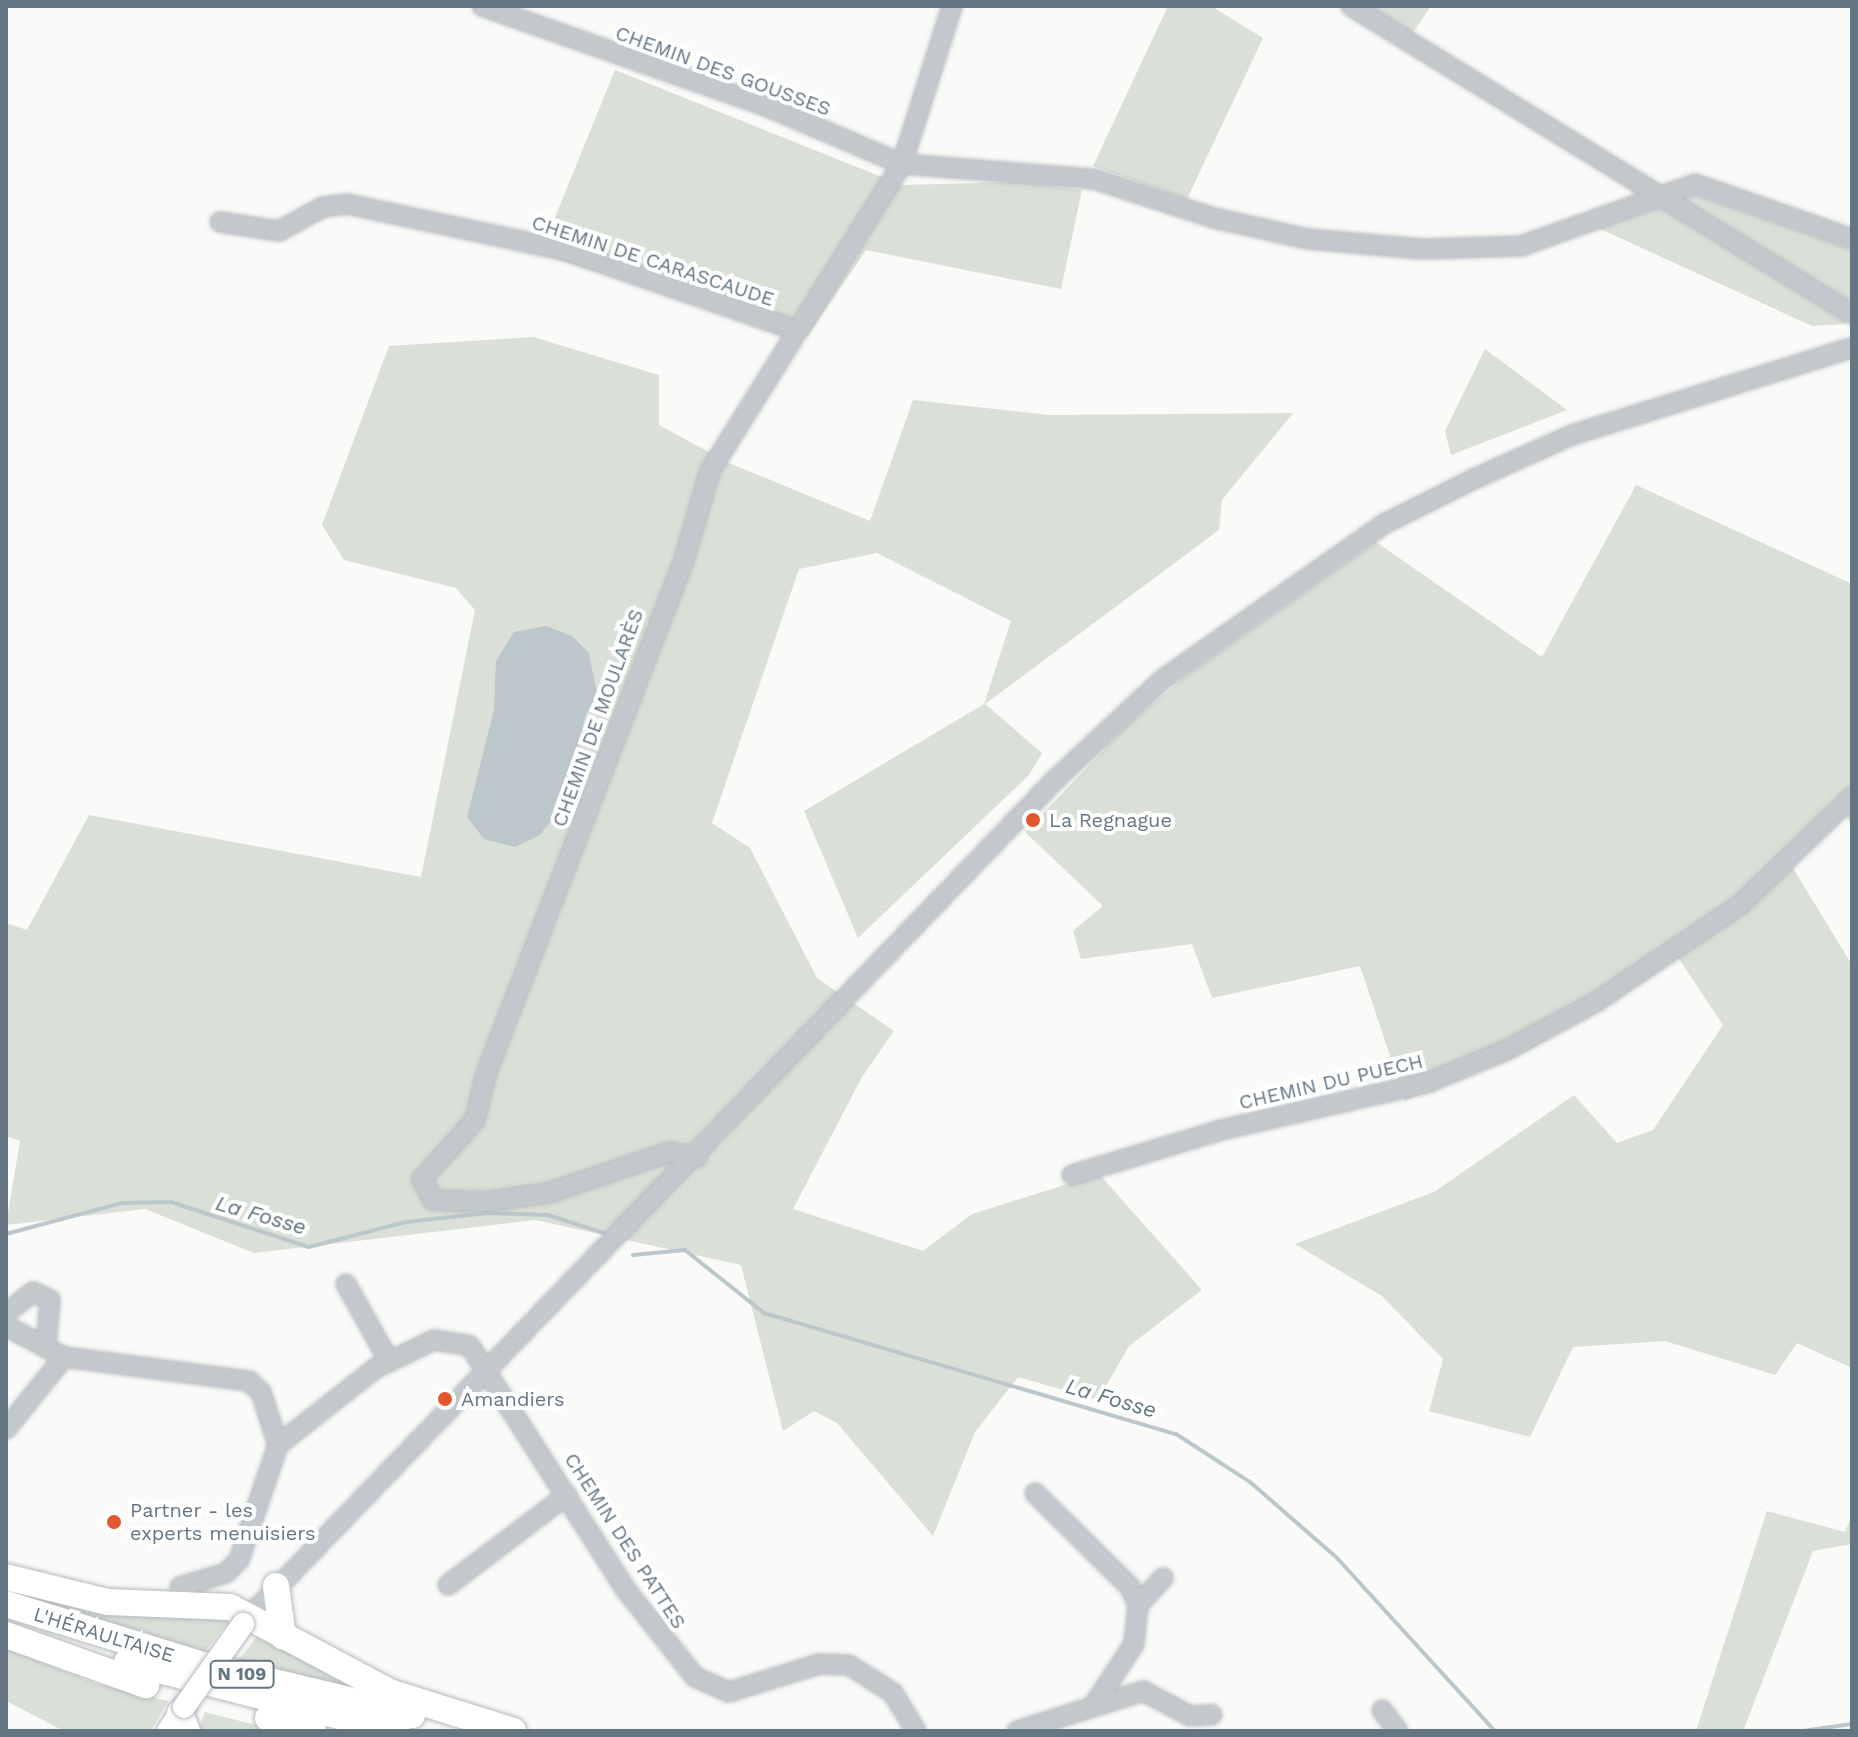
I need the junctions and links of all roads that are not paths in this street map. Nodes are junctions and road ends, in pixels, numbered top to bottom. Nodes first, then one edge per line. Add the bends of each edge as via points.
1 (482, 6) edge
2 (952, 6) edge
3 (1351, 6) edge
4 (902, 164) junction
5 (1661, 193) junction
6 (220, 222) dead end
7 (1852, 239) edge
8 (1852, 314) edge
9 (795, 330) junction
10 (1852, 348) edge
11 (1852, 797) edge
12 (697, 1157) junction
13 (1072, 1175) dead end
14 (346, 1284) dead end
15 (6, 1313) edge
16 (6, 1326) edge
17 (46, 1348) junction
18 (64, 1357) junction
19 (389, 1361) junction
20 (488, 1367) junction
21 (6, 1429) edge
22 (278, 1445) junction
23 (1035, 1493) dead end
24 (567, 1495) junction
25 (6, 1577) edge
26 (1163, 1578) dead end
27 (448, 1585) dead end
28 (276, 1586) junction
29 (180, 1587) dead end
30 (6, 1604) edge
31 (1138, 1605) junction
32 (246, 1620) junction
33 (6, 1623) edge
34 (6, 1635) edge
35 (283, 1637) junction
36 (1094, 1705) junction
37 (1382, 1710) dead end
38 (1212, 1715) dead end
39 (180, 1720) edge
40 (313, 1731) edge
41 (397, 1731) edge
42 (482, 1731) edge
43 (513, 1731) edge
44 (916, 1731) edge
45 (1017, 1731) edge
46 (1398, 1731) edge

1 - 4 street, CHEMIN DES GOUSSES via 766,106
2 - 4 street, CHEMIN DE MOULARÈS
3 - 5 street
4 - 5 street, CHEMIN DES GOUSSES via 1084,177 1278,234 1422,249 1543,241
4 - 9 street, CHEMIN DE MOULARÈS
5 - 7 street, CHEMIN DES GOUSSES via 1695,184
5 - 8 street
6 - 9 street, CHEMIN DE CARASCAUDE via 279,231 323,207 347,204 564,250
9 - 12 street, CHEMIN DE MOULARÈS via 710,471 684,560 486,1074 475,1120 422,1179 433,1200 485,1202 548,1193 670,1152
10 - 12 street via 1628,416 1496,469 1384,524 1213,640 1053,782
11 - 13 street, CHEMIN DU PUECH via 1740,905 1596,1002 1520,1044 1427,1083 1221,1130
12 - 20 street
14 - 19 street
15 - 17 street via 33,1292 50,1300
16 - 17 street
17 - 18 street
18 - 21 street
18 - 22 street via 249,1381 270,1412
19 - 20 street, CHEMIN DES PATTES via 434,1340 454,1340 470,1346
19 - 22 street, CHEMIN DES PATTES
20 - 24 street, CHEMIN DES PATTES
20 - 28 street
22 - 29 street via 239,1560 216,1578
23 - 31 street via 1130,1587
24 - 27 street
24 - 44 street, CHEMIN DES PATTES via 626,1590 695,1677 729,1692 819,1664 849,1665 893,1693
25 - 32 highway via 91,1600 230,1607
26 - 31 street
28 - 32 street
28 - 35 highway
30 - 42 highway, L'HÉRAULTAISE / N 109 via 203,1665
31 - 36 street via 1134,1644
32 - 35 highway
32 - 39 main road, bridge
33 - 41 highway, L'HÉRAULTAISE / N 109 via 185,1679
34 - 40 highway via 143,1684
35 - 43 highway via 392,1693
36 - 38 street via 1143,1691 1190,1716
36 - 45 street
37 - 46 street

